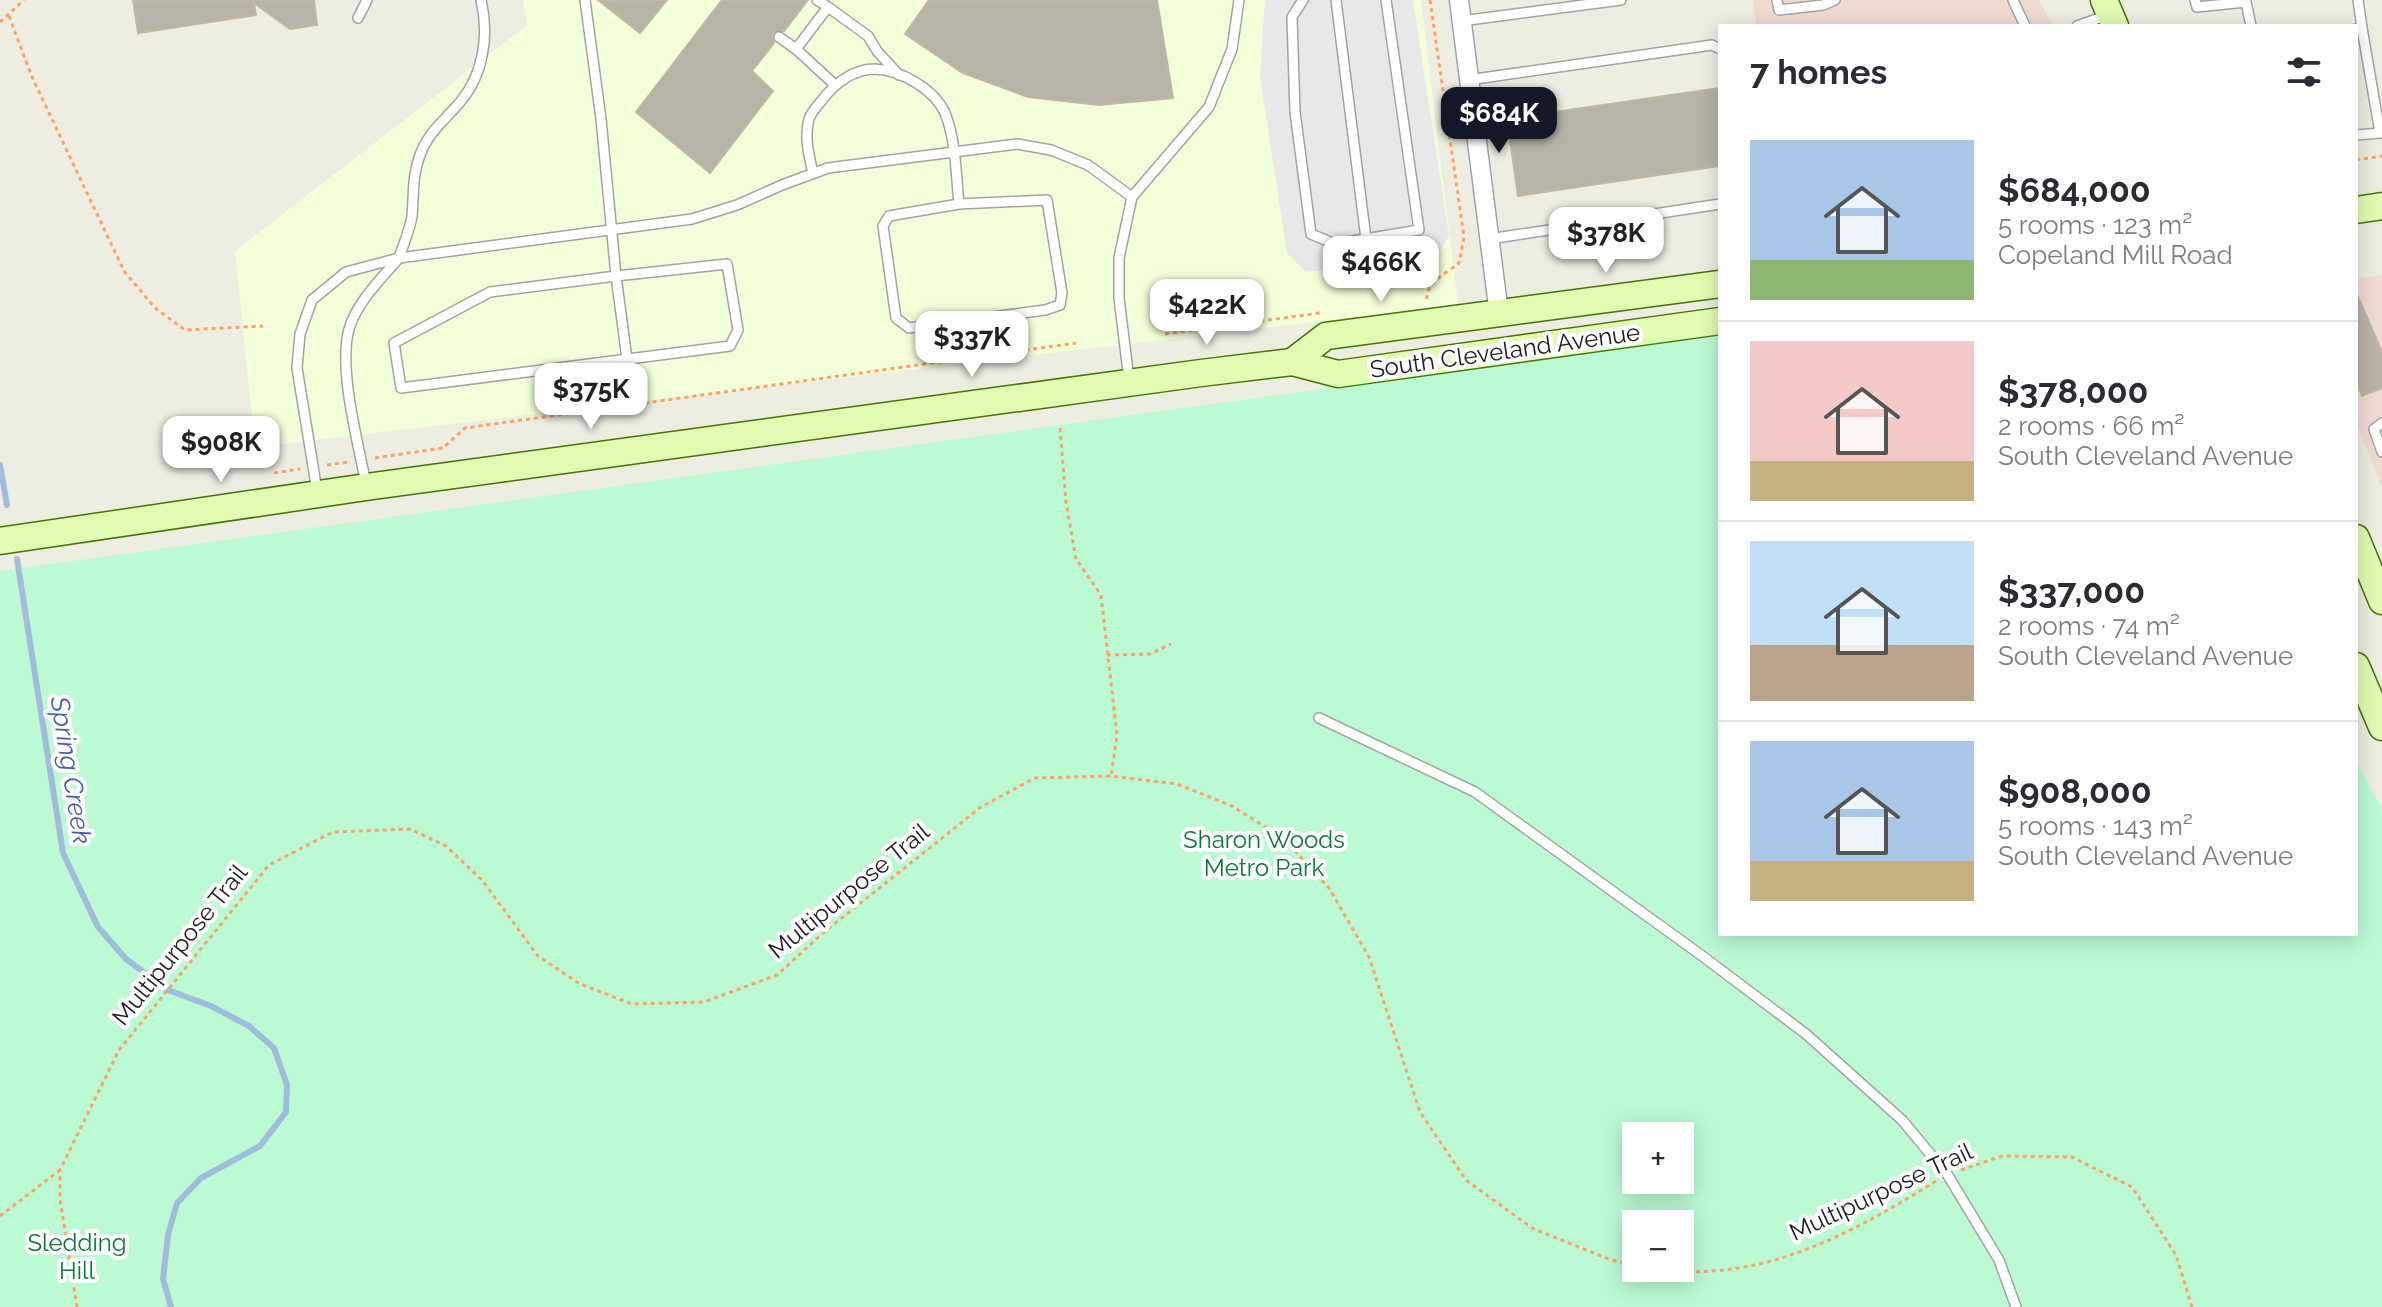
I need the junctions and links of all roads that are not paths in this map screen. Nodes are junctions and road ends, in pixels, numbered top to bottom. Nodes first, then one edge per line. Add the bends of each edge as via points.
1 (367, 0) edge
2 (481, 0) edge
3 (585, 0) edge
4 (817, 0) edge
5 (1239, 0) edge
6 (1303, 0) edge
7 (1336, 0) edge
8 (1386, 0) edge
9 (1459, 0) edge
10 (1621, 0) edge
11 (1777, 0) edge
12 (1835, 0) edge
13 (2013, 0) edge
14 (2195, 0) edge
15 (2258, 0) edge
16 (2358, 0) edge
17 (2246, 2) edge
18 (828, 7) junction
19 (2110, 14) edge
20 (358, 18) dead end
21 (1461, 21) junction
22 (2024, 24) edge
23 (2082, 24) edge
24 (2251, 24) edge
25 (2359, 29) edge
26 (779, 37) dead end
27 (1718, 48) edge
28 (796, 49) junction
29 (899, 75) junction
30 (1468, 80) junction
31 (835, 85) junction
32 (2381, 132) edge
33 (2358, 135) edge
34 (953, 151) junction
35 (813, 173) junction
36 (1132, 197) junction
37 (959, 204) junction
38 (1718, 204) edge
39 (2382, 206) edge
40 (2358, 210) edge
41 (612, 230) junction
42 (1366, 239) junction
43 (1489, 239) junction
44 (399, 258) junction
45 (616, 276) junction
46 (1718, 284) edge
47 (1499, 314) junction
48 (1718, 321) edge
49 (627, 359) junction
50 (1292, 362) junction
51 (1129, 383) junction
52 (2382, 423) edge
53 (2382, 452) edge
54 (366, 487) junction
55 (317, 494) junction
56 (0, 541) edge
57 (2358, 543) edge
58 (2382, 601) edge
59 (2358, 671) edge
60 (1319, 718) dead end
61 (2382, 727) edge
62 (2016, 1307) edge

1 - 20 lane
2 - 44 lane via 484,51 463,99 421,150 413,175 412,218
3 - 41 lane
4 - 18 lane
5 - 36 lane via 1232,49 1209,107
6 - 42 lane via 1292,17 1295,112 1311,234 1335,244
7 - 42 lane
8 - 42 lane via 1419,230
9 - 21 street
10 - 21 lane
11 - 12 lane via 1779,10
13 - 22 lane
14 - 17 lane via 2197,7
15 - 17 lane
16 - 25 lane
17 - 24 lane
18 - 28 lane
18 - 29 lane via 868,36
19 - 23 lane
21 - 30 street
25 - 32 lane
26 - 28 lane
27 - 30 lane
28 - 31 lane
29 - 31 lane via 874,69
29 - 34 lane via 935,97 944,111
30 - 43 street
31 - 35 lane via 810,116 807,139
32 - 33 lane
34 - 35 lane
34 - 36 lane via 1017,144 1051,150 1088,165
34 - 37 lane
35 - 41 lane via 692,219
36 - 51 lane via 1119,258
37 - 37 lane via 1047,200 1060,305 909,328 896,318 883,226 889,216
38 - 43 lane
39 - 40 main road
41 - 44 lane
41 - 45 lane
43 - 47 street
44 - 54 lane via 364,299 349,330 346,371
44 - 55 lane via 346,272 312,300 300,334 297,368
45 - 49 lane
45 - 49 lane via 727,264 738,330 730,346
45 - 49 lane via 490,292 394,343 401,388
46 - 47 main road, South Cleveland Avenue
47 - 50 main road, South Cleveland Avenue via 1326,336
48 - 50 main road, South Cleveland Avenue via 1338,374
50 - 51 main road, South Cleveland Avenue
51 - 54 main road, South Cleveland Avenue
52 - 53 lane via 2374,429
54 - 55 main road, South Cleveland Avenue
55 - 56 main road, South Cleveland Avenue
57 - 58 main road
59 - 61 main road
60 - 62 lane via 1475,792 1817,1043 1902,1120 1947,1174 1999,1260

